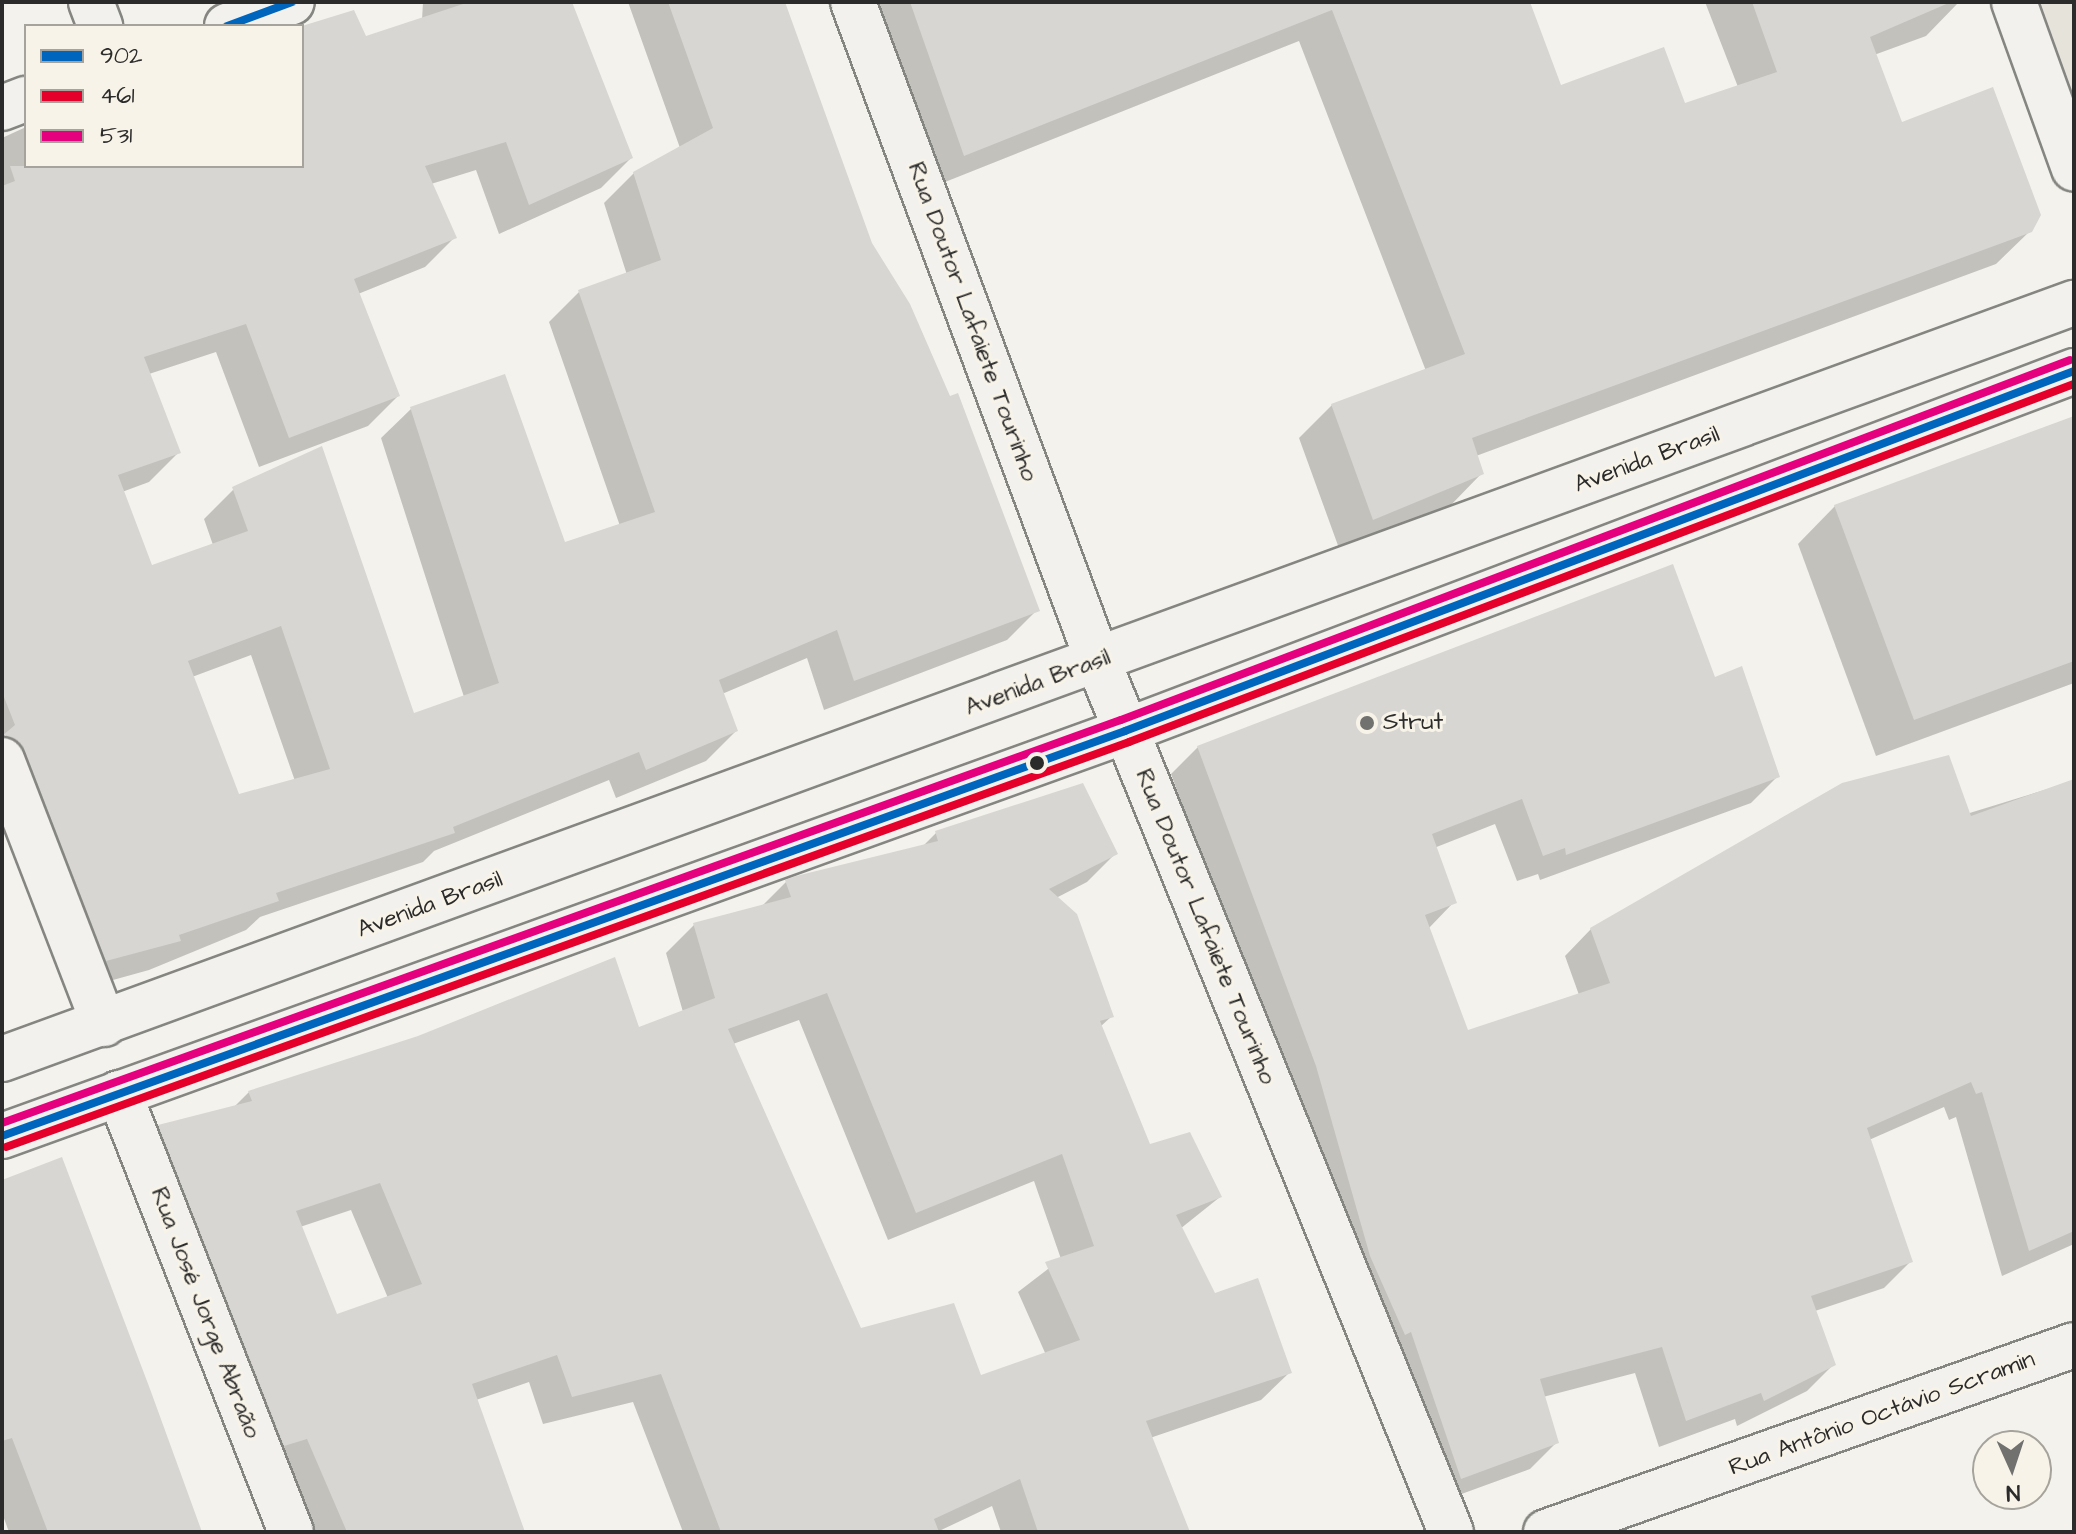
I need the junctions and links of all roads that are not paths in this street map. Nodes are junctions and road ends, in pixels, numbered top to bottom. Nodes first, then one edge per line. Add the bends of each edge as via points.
1 (91, 2) edge
2 (292, 2) edge
3 (853, 2) edge
4 (2014, 2) edge
5 (99, 24) edge
6 (232, 24) edge
7 (24, 100) edge
8 (2, 108) edge
9 (2074, 169) edge
10 (2074, 303) edge
11 (2074, 371) edge
12 (1098, 661) junction
13 (1125, 731) junction
14 (2, 760) edge
15 (104, 1024) junction
16 (2, 1059) edge
17 (119, 1093) junction
18 (2, 1136) edge
19 (2074, 1345) edge
20 (1689, 1483) junction
21 (291, 1532) edge
22 (1451, 1532) edge
23 (1546, 1532) edge
24 (1628, 1532) edge

1 - 5 main road
2 - 6 main road
3 - 12 main road, Rua Doutor Lafaiete Tourinho
4 - 9 main road
7 - 8 main road
10 - 12 main road, Avenida Brasil
11 - 13 main road
12 - 13 main road, Rua Doutor Lafaiete Tourinho
12 - 15 main road, Avenida Brasil
13 - 17 main road
13 - 22 main road, Rua Doutor Lafaiete Tourinho
14 - 15 main road
15 - 16 main road, Avenida Brasil
17 - 18 main road
17 - 21 main road, Rua José Jorge Abraão
19 - 20 main road, Rua Antônio Octávio Scramin
20 - 23 main road, Rua Antônio Octávio Scramin
20 - 24 main road, Rua Antônio Octávio Scramin

